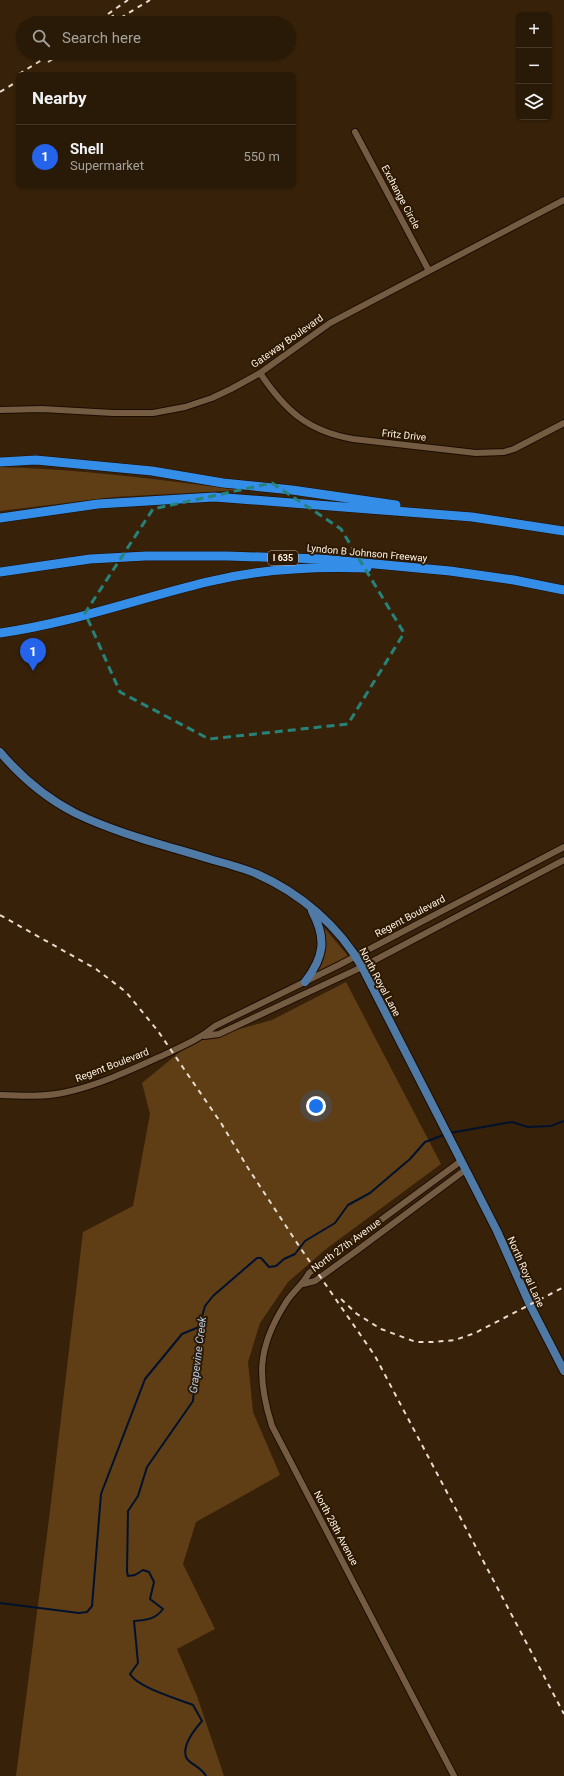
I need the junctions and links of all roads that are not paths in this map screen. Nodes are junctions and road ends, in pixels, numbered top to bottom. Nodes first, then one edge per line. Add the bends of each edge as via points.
1 (355, 132) dead end
2 (564, 200) edge
3 (429, 271) junction
4 (260, 373) junction
5 (0, 410) edge
6 (564, 423) edge
7 (0, 462) edge
8 (472, 517) junction
9 (0, 518) edge
10 (564, 531) edge
11 (450, 570) junction
12 (0, 572) edge
13 (564, 590) edge
14 (0, 634) edge
15 (0, 752) edge
16 (564, 846) edge
17 (564, 860) edge
18 (310, 907) junction
19 (356, 956) junction
20 (362, 967) junction
21 (305, 982) junction
22 (202, 1037) junction
23 (0, 1095) edge
24 (461, 1161) junction
25 (465, 1170) junction
26 (352, 1241) junction
27 (359, 1249) junction
28 (303, 1284) junction
29 (564, 1371) edge
30 (454, 1776) edge

1 - 3 street, Exchange Circle
2 - 3 street, Gateway Boulevard
3 - 4 street, Gateway Boulevard via 330,322
4 - 5 street, Gateway Boulevard via 212,398 185,407 153,413
4 - 6 street, Fritz Drive via 276,397 300,418 320,430 353,439 476,453 504,452
7 - 8 highway via 36,460 152,471
8 - 9 highway via 214,497 98,504
8 - 10 highway
11 - 12 highway, Lyndon B Johnson Freeway / I 635 via 321,559 146,556 90,559
11 - 13 highway, Lyndon B Johnson Freeway / I 635
11 - 14 highway via 332,567 272,570 208,582 90,615
15 - 18 main road, North Royal Lane via 30,783 74,812 120,830 256,873 282,886
16 - 19 street, Regent Boulevard
17 - 20 street, Regent Boulevard
18 - 19 main road, North Royal Lane
18 - 21 main road via 320,926 322,947 317,964
19 - 20 main road, North Royal Lane
19 - 21 street, Regent Boulevard
20 - 22 street, Regent Boulevard via 219,1034
20 - 24 main road, North Royal Lane
21 - 22 street, Regent Boulevard via 215,1026
22 - 23 street, Regent Boulevard via 151,1062 66,1092 24,1096
24 - 25 main road, North Royal Lane
24 - 26 street, North 27th Avenue
25 - 27 street, North 27th Avenue
25 - 29 main road, North Royal Lane
26 - 27 street
26 - 28 street, North 27th Avenue via 309,1273
27 - 28 street, North 27th Avenue via 315,1281
28 - 30 street, North 28th Avenue via 284,1304 267,1342 261,1371 267,1409 278,1437

